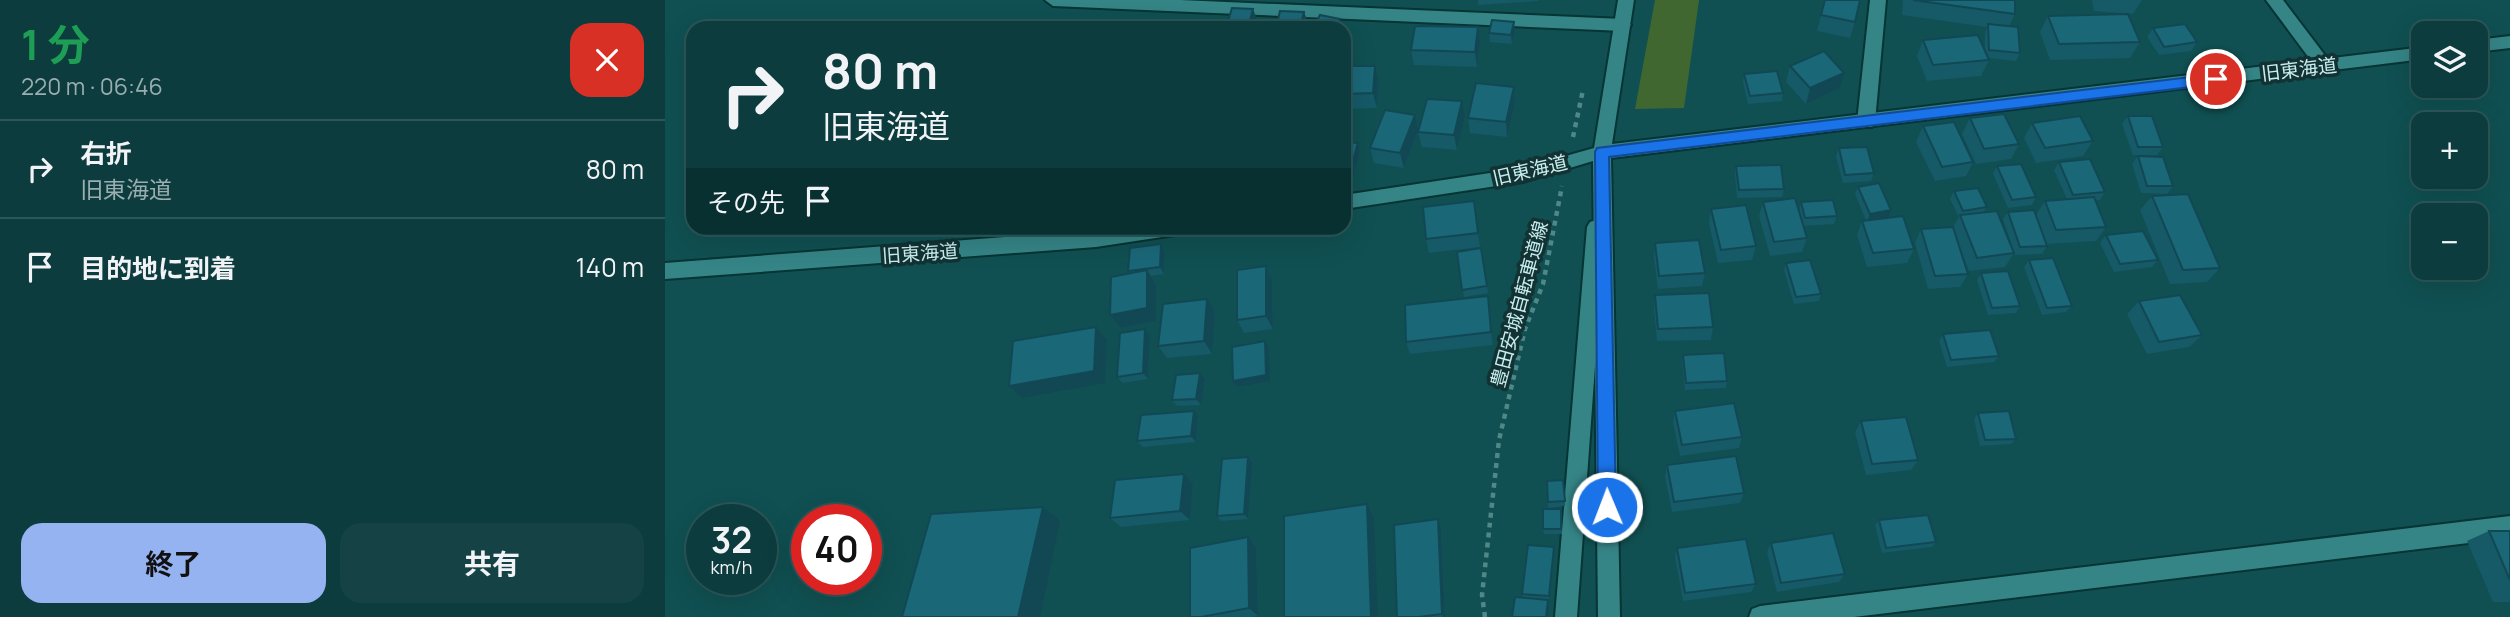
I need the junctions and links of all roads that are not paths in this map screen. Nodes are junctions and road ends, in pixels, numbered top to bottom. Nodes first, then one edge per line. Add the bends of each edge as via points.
1 (1053, 0) edge
2 (1626, 0) edge
3 (1878, 0) edge
4 (2274, 0) edge
5 (1379, 7) edge
6 (1623, 25) junction
7 (2510, 42) edge
8 (2488, 45) edge
9 (2411, 55) edge
10 (2324, 66) junction
11 (1866, 122) junction
12 (1602, 152) junction
13 (1351, 201) edge
14 (1124, 235) edge
15 (665, 271) edge
16 (2510, 527) edge
17 (1566, 617) edge
18 (1608, 617) edge
19 (1760, 617) edge

1 - 5 street
2 - 6 street
3 - 11 street
4 - 10 street
5 - 6 street
6 - 12 street
7 - 8 street
9 - 10 street, 旧東海道
10 - 11 street, 旧東海道
11 - 12 street, 旧東海道
12 - 13 street, 旧東海道 via 1523,175
12 - 17 street
12 - 18 street
14 - 15 street, 旧東海道
16 - 19 street

